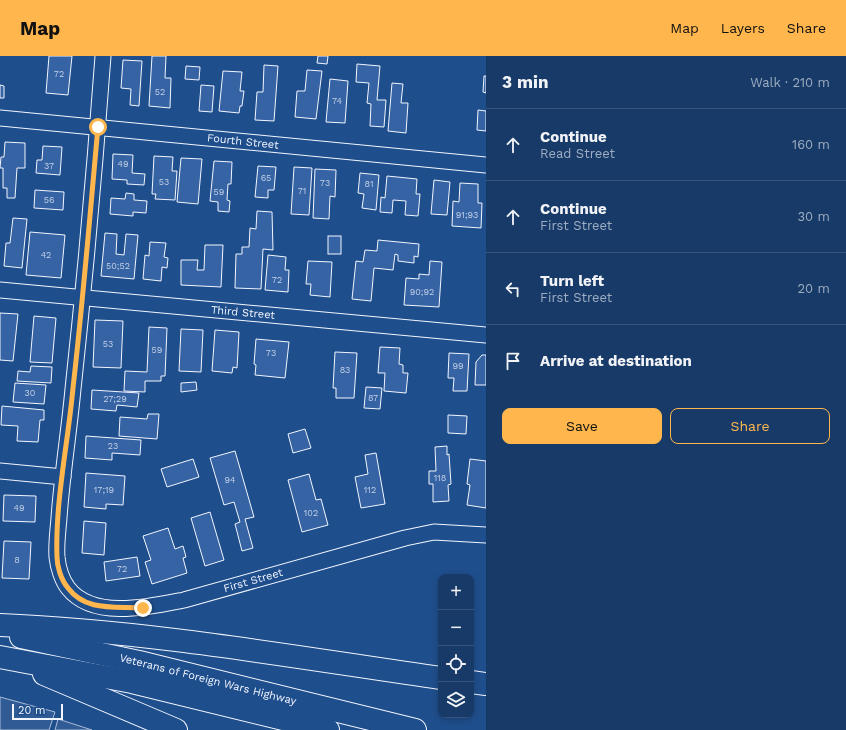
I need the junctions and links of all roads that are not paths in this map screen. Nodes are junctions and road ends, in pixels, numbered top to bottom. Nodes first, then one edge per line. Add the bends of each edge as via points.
1 (103, 56) edge
2 (0, 118) edge
3 (98, 127) junction
4 (486, 165) edge
5 (0, 290) edge
6 (83, 298) junction
7 (486, 335) edge
8 (0, 471) edge
9 (63, 477) junction
10 (486, 535) edge
11 (0, 625) edge
12 (0, 633) edge
13 (0, 658) edge
14 (438, 678) edge
15 (474, 682) edge
16 (486, 684) edge
17 (176, 730) edge
18 (328, 730) edge
19 (415, 730) edge

1 - 3 street, First Street
2 - 3 street, Fourth Street
3 - 4 street, Fourth Street
3 - 6 street, First Street
5 - 6 street, Third Street
6 - 7 street, Third Street
6 - 9 street, First Street
8 - 9 street
9 - 10 street, First Street via 57,558 61,575 76,597 87,604 100,607 143,608 184,600 434,532
11 - 14 main road via 68,628 166,638
12 - 19 main road, Veterans of Foreign Wars Highway via 152,665
13 - 17 main road via 70,684
13 - 18 main road, Veterans of Foreign Wars Highway via 132,682
15 - 16 main road

